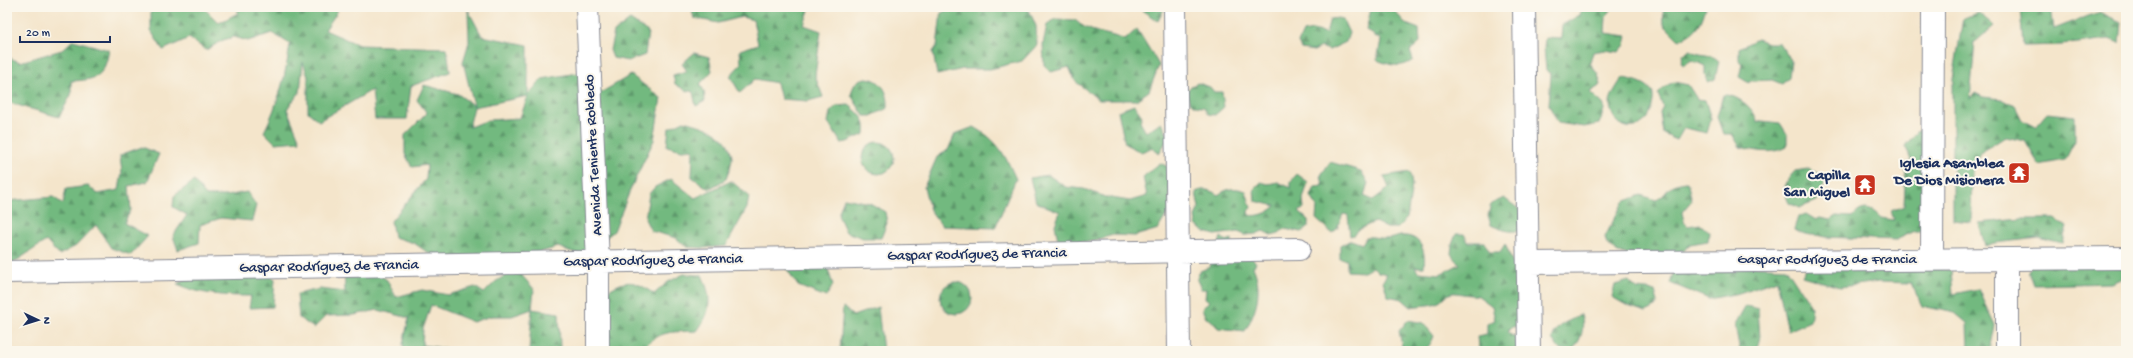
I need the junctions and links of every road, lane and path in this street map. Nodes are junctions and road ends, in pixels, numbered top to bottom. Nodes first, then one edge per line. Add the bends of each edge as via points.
1 (587, 7) edge
2 (1175, 7) edge
3 (1524, 7) edge
4 (1933, 7) edge
5 (1299, 249) dead end
6 (1178, 251) junction
7 (2126, 258) edge
8 (2008, 259) junction
9 (1932, 260) junction
10 (598, 262) junction
11 (1528, 263) junction
12 (7, 272) edge
13 (598, 351) edge
14 (1179, 351) edge
15 (1529, 351) edge
16 (2007, 351) edge

1 - 10 street, Avenida Teniente Robledo
2 - 6 street
3 - 11 street
4 - 9 street
5 - 6 street, Gaspar Rodríguez de Francia
6 - 10 street, Gaspar Rodríguez de Francia
6 - 14 street
7 - 8 street, Gaspar Rodríguez de Francia
8 - 9 street, Gaspar Rodríguez de Francia
8 - 16 street
9 - 11 street, Gaspar Rodríguez de Francia
10 - 12 street, Gaspar Rodríguez de Francia
10 - 13 street, Avenida Teniente Robledo
11 - 15 street

